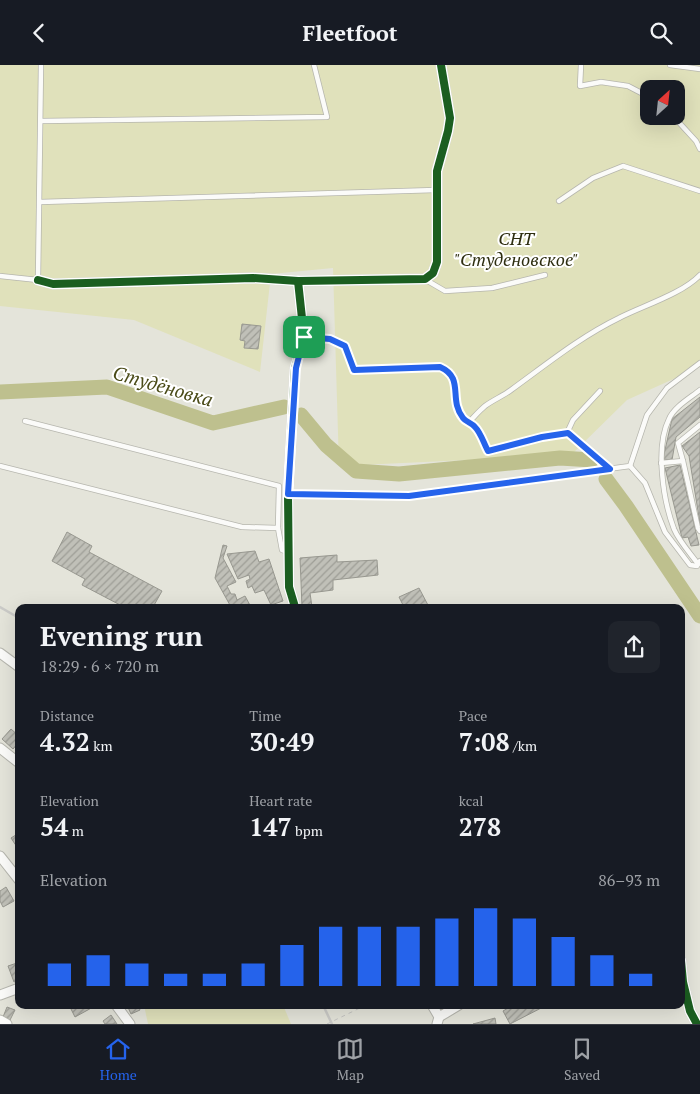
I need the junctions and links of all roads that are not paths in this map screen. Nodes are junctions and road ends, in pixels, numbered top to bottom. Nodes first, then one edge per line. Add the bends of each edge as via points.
1 (41, 65) edge
2 (314, 65) edge
3 (441, 65) edge
4 (581, 65) edge
5 (670, 65) edge
6 (700, 69) edge
7 (640, 92) edge
8 (41, 121) junction
9 (682, 125) edge
10 (700, 149) edge
11 (436, 189) junction
12 (700, 191) edge
13 (559, 201) dead end
14 (40, 202) junction
15 (545, 275) dead end
16 (700, 275) edge
17 (0, 276) edge
18 (424, 279) junction
19 (38, 280) junction
20 (298, 281) junction
21 (304, 337) junction
22 (700, 363) edge
23 (700, 390) edge
24 (600, 391) dead end
25 (25, 421) dead end
26 (469, 422) junction
27 (700, 425) edge
28 (568, 433) junction
29 (683, 461) junction
30 (662, 463) junction
31 (0, 466) edge
32 (630, 466) junction
33 (610, 469) junction
34 (288, 494) junction
35 (278, 529) junction
36 (700, 531) edge
37 (289, 552) junction
38 (699, 563) edge
39 (294, 604) edge
40 (0, 653) edge
41 (15, 664) edge
42 (0, 749) edge
43 (15, 760) edge
44 (0, 855) edge
45 (15, 874) edge
46 (15, 989) edge
47 (685, 990) edge
48 (0, 995) edge
49 (119, 1009) edge
50 (434, 1009) edge
51 (454, 1009) edge
52 (0, 1020) edge
53 (438, 1021) edge
54 (7, 1024) edge
55 (130, 1024) edge
56 (697, 1024) edge

1 - 8 lane
2 - 8 lane via 327,117
3 - 11 street via 450,118 436,171
4 - 7 lane via 580,86 600,82 628,86
5 - 6 lane
8 - 14 lane
9 - 10 lane
11 - 14 lane
11 - 18 street via 437,262 433,273
12 - 13 lane via 623,167 592,178
14 - 19 lane
15 - 18 lane via 492,288 445,291
16 - 26 lane via 669,295 580,339 486,406
17 - 19 lane
18 - 20 street
19 - 20 street via 53,284 253,278
20 - 21 street
21 - 26 lane via 330,339 345,346 354,370 440,367 449,371 453,377 457,405 463,418
21 - 34 street via 296,368
22 - 32 lane via 667,388 647,415
23 - 30 lane via 669,418 661,444
24 - 28 lane via 573,420
25 - 35 lane via 278,486
26 - 28 lane via 476,427 488,451
27 - 29 lane via 678,443
28 - 33 lane
29 - 30 lane
29 - 36 lane
30 - 38 lane via 663,485 674,530
31 - 35 lane via 242,527
32 - 33 lane
32 - 38 lane via 645,483 665,532 690,565
33 - 34 lane via 409,496
34 - 37 street
35 - 37 lane via 282,549
37 - 39 street via 289,587
40 - 41 street
42 - 43 street
44 - 45 street
46 - 48 street
47 - 56 street
49 - 55 street
50 - 53 street
51 - 53 street
52 - 54 street

